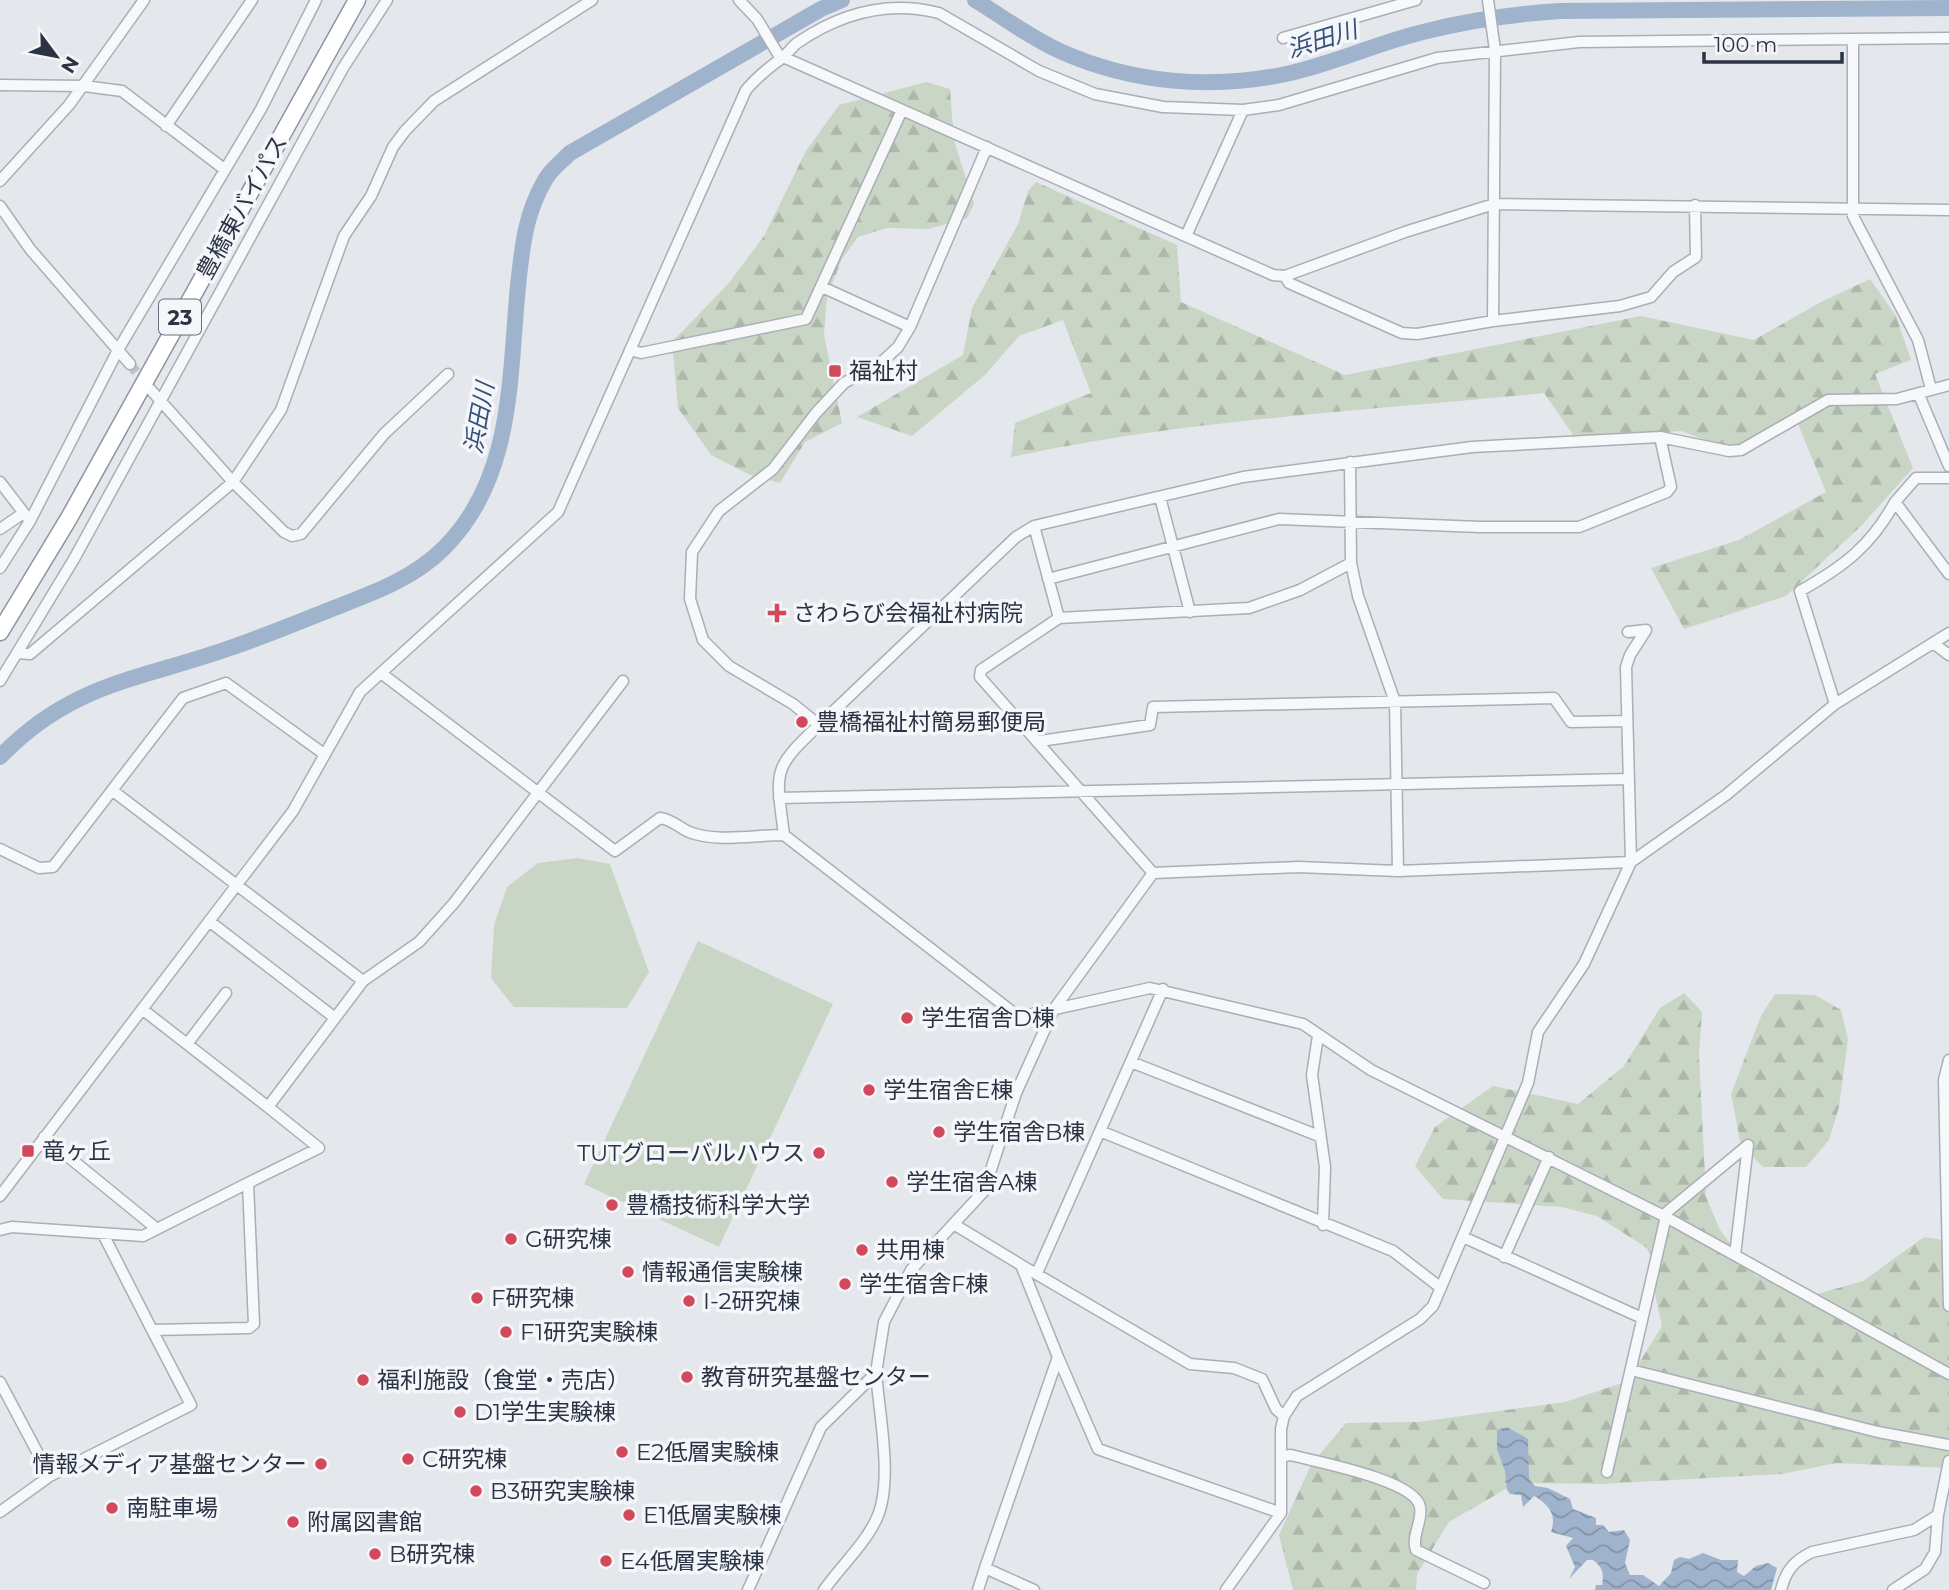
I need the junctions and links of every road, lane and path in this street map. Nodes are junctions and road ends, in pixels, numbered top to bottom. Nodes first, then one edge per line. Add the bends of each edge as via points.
1 (144, 0) edge
2 (252, 0) edge
3 (316, 0) edge
4 (357, 0) edge
5 (387, 0) edge
6 (592, 0) edge
7 (739, 0) edge
8 (1416, 0) edge
9 (1488, 0) edge
10 (137, 5) edge
11 (1283, 38) dead end
12 (1949, 38) edge
13 (1853, 39) junction
14 (1495, 48) junction
15 (780, 55) junction
16 (0, 85) edge
17 (84, 86) junction
18 (902, 110) junction
19 (1243, 110) junction
20 (166, 126) junction
21 (987, 147) junction
22 (224, 169) junction
23 (0, 181) edge
24 (1493, 204) junction
25 (1695, 205) junction
26 (0, 206) edge
27 (1854, 207) junction
28 (1949, 210) edge
29 (1186, 236) junction
30 (1284, 276) junction
31 (822, 287) junction
32 (1493, 321) junction
33 (910, 327) junction
34 (118, 350) junction
35 (630, 350) junction
36 (130, 364) tunnel mouth
37 (449, 374) dead end
38 (1949, 385) edge
39 (150, 389) tunnel mouth
40 (1931, 389) junction
41 (1919, 395) junction
42 (161, 401) junction
43 (1660, 437) junction
44 (1350, 461) junction
45 (1949, 466) edge
46 (1949, 478) edge
47 (0, 482) edge
48 (233, 482) junction
49 (1160, 497) junction
50 (1895, 502) junction
51 (26, 517) junction
52 (1352, 524) junction
53 (1034, 526) junction
54 (0, 529) edge
55 (1173, 545) junction
56 (1350, 563) junction
57 (0, 568) edge
58 (1949, 574) edge
59 (1048, 579) junction
60 (1190, 612) junction
61 (1059, 618) junction
62 (0, 632) edge
63 (1628, 632) dead end
64 (1949, 633) edge
65 (1933, 643) junction
66 (18, 653) junction
67 (1949, 654) edge
68 (381, 673) junction
69 (0, 681) edge
70 (623, 681) dead end
71 (1395, 702) junction
72 (1835, 704) junction
73 (1627, 721) junction
74 (818, 725) junction
75 (1040, 741) junction
76 (324, 754) junction
77 (1628, 779) junction
78 (1397, 785) junction
79 (1080, 789) junction
80 (113, 791) junction
81 (537, 793) junction
82 (779, 798) junction
83 (784, 835) junction
84 (0, 849) edge
85 (1631, 862) junction
86 (1398, 871) junction
87 (1153, 873) junction
88 (236, 885) junction
89 (209, 921) junction
90 (363, 981) junction
91 (1163, 989) junction
92 (226, 993) dead end
93 (142, 1009) junction
94 (1054, 1009) junction
95 (335, 1018) junction
96 (1318, 1036) junction
97 (187, 1044) junction
98 (1949, 1059) edge
99 (1131, 1062) junction
100 (268, 1107) junction
101 (1100, 1131) junction
102 (1319, 1136) junction
103 (1507, 1136) junction
104 (44, 1137) junction
105 (1549, 1157) junction
106 (248, 1183) junction
107 (0, 1196) edge
108 (1666, 1217) junction
109 (1324, 1224) junction
110 (955, 1225) junction
111 (157, 1229) junction
112 (0, 1230) edge
113 (103, 1234) junction
114 (1463, 1237) junction
115 (1735, 1255) junction
116 (1504, 1257) junction
117 (1021, 1265) junction
118 (1037, 1273) junction
119 (1441, 1288) junction
120 (1949, 1306) edge
121 (1642, 1318) junction
122 (152, 1330) junction
123 (1058, 1357) junction
124 (1630, 1370) junction
125 (876, 1373) junction
126 (1949, 1374) edge
127 (0, 1382) edge
128 (1283, 1416) junction
129 (1949, 1445) edge
130 (1283, 1456) junction
131 (1949, 1461) edge
132 (1607, 1472) dead end
133 (50, 1476) junction
134 (0, 1512) edge
135 (1282, 1513) junction
136 (1938, 1515) junction
137 (985, 1568) junction
138 (1484, 1583) dead end
139 (748, 1590) edge
140 (824, 1590) edge
141 (978, 1590) edge
142 (1034, 1590) edge
143 (1226, 1590) edge
144 (1781, 1590) edge
145 (1893, 1590) edge

1 - 10 street
2 - 20 street
3 - 22 street via 261,109
4 - 62 highway, 豊橋東バイパス / 23 via 69,518
5 - 42 street via 343,68
6 - 48 street via 434,101 393,147 372,196 344,236 281,410
7 - 15 street
8 - 11 street
9 - 14 street
10 - 17 street
12 - 13 street
13 - 14 street via 1578,41
13 - 27 street
14 - 19 street via 1437,58 1279,105
14 - 24 street
15 - 18 street
15 - 19 street via 859,10 893,5 924,8 1039,71 1095,94 1163,107
15 - 35 street via 746,90
16 - 17 street
17 - 20 street via 122,92
17 - 23 street
18 - 21 street
18 - 31 street
19 - 29 street
20 - 22 street
21 - 29 street
21 - 33 street
22 - 34 street
24 - 25 street
24 - 30 street
24 - 32 street
25 - 27 street
25 - 32 street via 1696,257 1673,272 1651,297 1620,306
26 - 34 street via 30,249
27 - 28 street
27 - 40 street via 1853,216 1918,340
29 - 30 street
30 - 32 street via 1289,283 1402,333
31 - 33 street
31 - 35 street via 806,319 641,353
33 - 74 street via 884,360 844,383 773,469 719,512 692,552 690,599 703,640 729,666 793,704
34 - 36 street
34 - 51 street
35 - 68 street via 558,512
37 - 48 street via 384,434 301,534 284,532
38 - 40 street
39 - 42 street
40 - 41 street
41 - 43 street via 1828,400 1730,452
41 - 45 street
42 - 48 street
42 - 66 street
43 - 44 street via 1472,447
43 - 52 street via 1671,487 1667,492 1579,527
44 - 49 street via 1243,477
44 - 52 street
46 - 50 street via 1916,478
47 - 51 street
48 - 66 street via 30,654
49 - 53 street
49 - 55 street
50 - 58 street
50 - 72 street via 1865,546 1800,591
51 - 54 street
51 - 57 street
52 - 55 street via 1279,519
52 - 56 street
53 - 59 street
53 - 74 street via 1016,537
55 - 59 street
55 - 60 street
56 - 60 street via 1300,590 1249,608
56 - 71 street
59 - 61 street
60 - 61 street
61 - 75 street via 981,670 980,677
63 - 73 street via 1646,630 1626,667
64 - 65 street
65 - 67 street
65 - 72 street
66 - 69 street
68 - 76 street via 360,692
68 - 81 street
70 - 81 street
71 - 73 street via 1554,698 1571,722
71 - 75 street via 1153,707 1150,725
71 - 78 street
72 - 85 street via 1726,795
73 - 77 street
74 - 82 street via 779,769
75 - 79 street
76 - 80 street via 226,683 183,698
76 - 88 street via 293,811
77 - 78 street
77 - 85 street
78 - 79 street
78 - 86 street
79 - 82 street
79 - 87 street
80 - 84 street via 53,867 39,869
80 - 88 street
81 - 83 street via 615,851 660,818 674,820 688,832 716,837
81 - 90 street via 419,942
82 - 83 street
83 - 94 street via 1019,1017
85 - 86 street
85 - 103 street via 1584,964 1538,1032 1528,1083
86 - 87 street via 1298,867
87 - 94 street
88 - 89 street
88 - 90 street
89 - 93 street
89 - 95 street
90 - 95 street
91 - 94 street
91 - 96 street via 1303,1024
91 - 99 street
92 - 97 street
93 - 97 street
93 - 104 street
94 - 110 street via 1016,1093 988,1182
95 - 100 street
96 - 102 street via 1312,1075
96 - 103 street via 1371,1070
97 - 100 street
98 - 120 street via 1944,1080
99 - 101 street
99 - 102 street
100 - 106 street via 319,1148
101 - 109 street
101 - 118 street
102 - 109 street via 1325,1167
103 - 105 street
103 - 114 street
104 - 107 street
104 - 111 street
105 - 108 street
105 - 116 street
106 - 111 street
106 - 122 street via 254,1324 248,1328
108 - 115 street
108 - 115 street via 1748,1145
108 - 121 street
109 - 119 street via 1393,1251
110 - 117 street
110 - 125 street via 911,1270 884,1322
111 - 113 street via 143,1236
112 - 113 street
113 - 122 street
114 - 116 street
114 - 119 street
115 - 126 street
116 - 121 street
117 - 118 street
117 - 123 street
118 - 128 street via 1190,1363 1234,1368 1262,1378
119 - 128 street via 1420,1319 1297,1396
121 - 124 street
122 - 133 street via 191,1405
123 - 135 street via 1098,1449
123 - 137 street
124 - 129 street via 1878,1432
124 - 132 street
125 - 139 street via 821,1427
125 - 140 street via 883,1505 875,1523
127 - 133 street
128 - 130 street
130 - 135 street
130 - 138 street via 1397,1484 1420,1506 1416,1550
131 - 136 street
133 - 134 street
135 - 143 street
136 - 144 street via 1914,1530 1812,1552 1785,1573
136 - 145 street via 1935,1552 1925,1569
137 - 141 street
137 - 142 street

